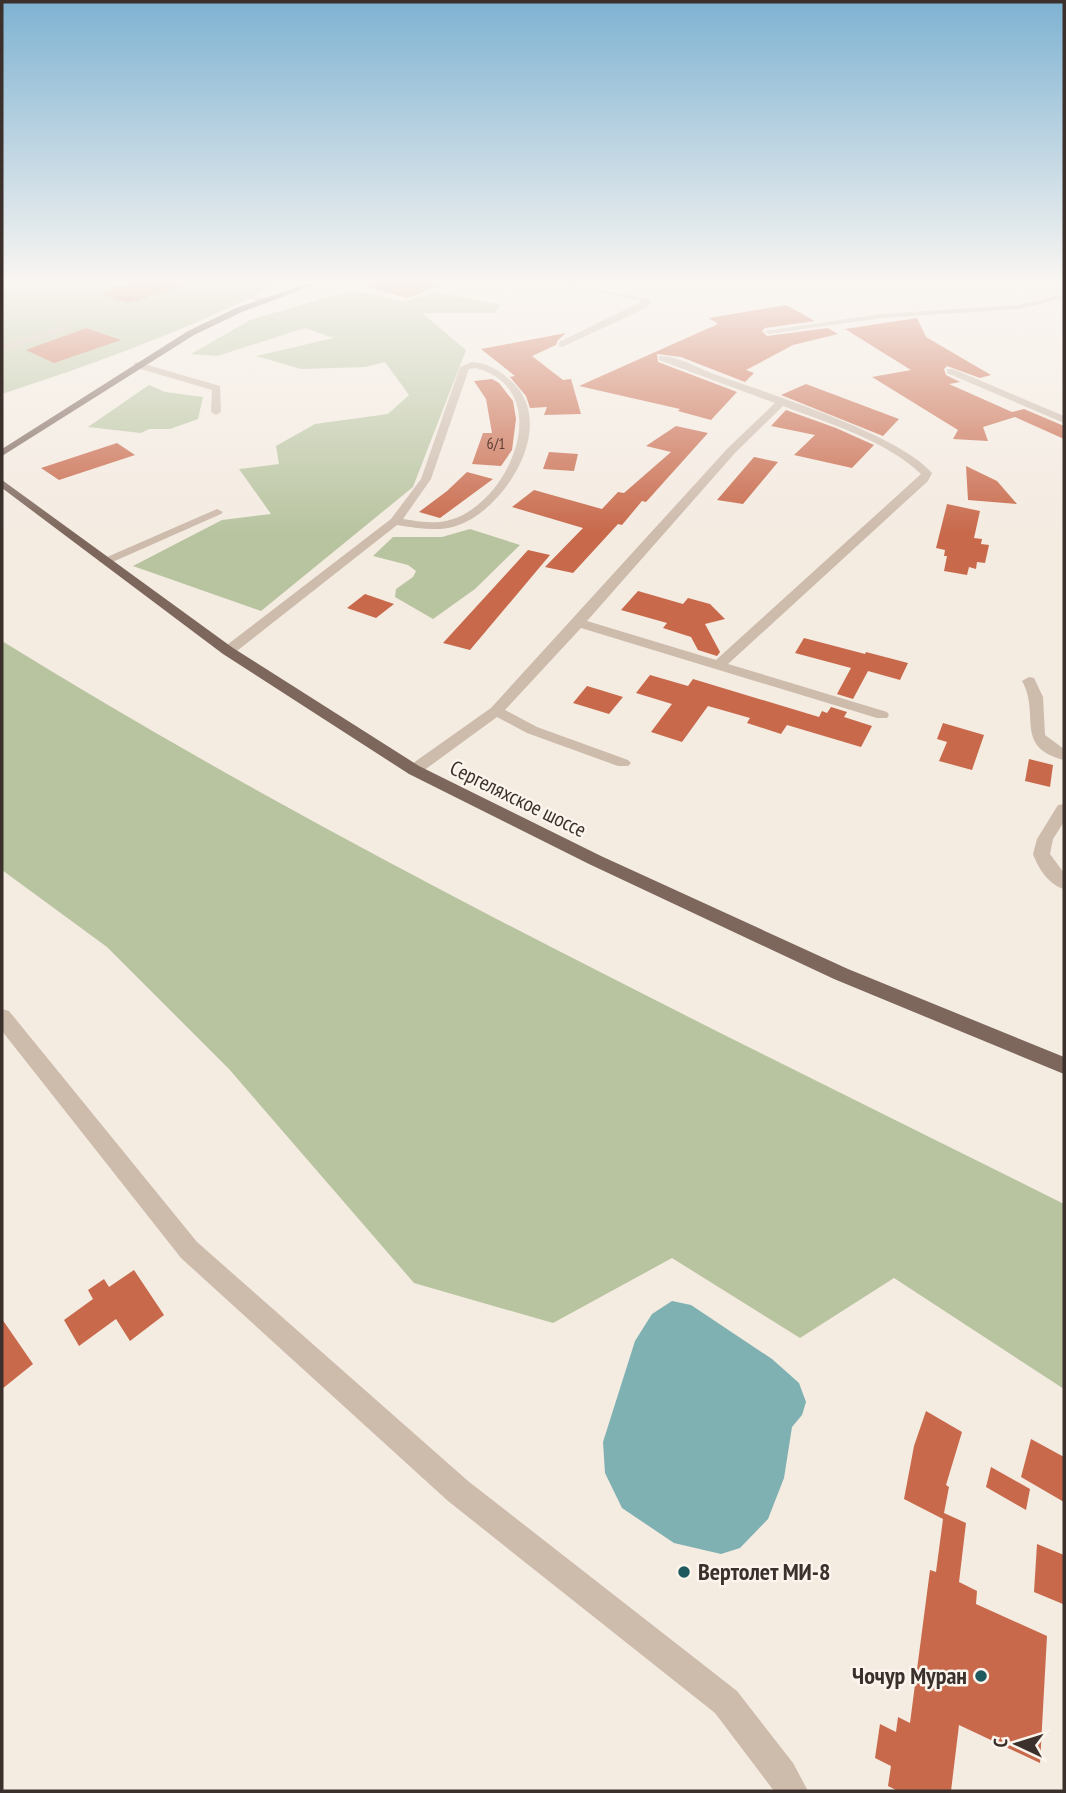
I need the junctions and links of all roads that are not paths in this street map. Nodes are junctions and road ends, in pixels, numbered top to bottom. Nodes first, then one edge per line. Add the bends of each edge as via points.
1 (136, 366) edge
2 (139, 366) edge
3 (468, 366) edge
4 (479, 366) edge
5 (683, 366) edge
6 (950, 371) dead end
7 (780, 402) junction
8 (216, 412) dead end
9 (1064, 420) edge
10 (2, 453) edge
11 (2, 482) edge
12 (217, 512) dead end
13 (395, 521) junction
14 (104, 561) junction
15 (578, 624) junction
16 (228, 651) junction
17 (719, 664) junction
18 (1029, 681) dead end
19 (496, 711) junction
20 (883, 715) dead end
21 (1064, 755) edge
22 (623, 763) dead end
23 (414, 771) junction
24 (1064, 809) edge
25 (1064, 883) edge
26 (2, 1017) edge
27 (1064, 1066) edge
28 (792, 1791) edge

1 - 10 main road
2 - 8 street via 217,388
3 - 13 street via 426,479
4 - 13 street via 500,375 524,409 525,443 516,465 502,484 457,523 438,526
5 - 7 street
6 - 9 street
7 - 15 street
7 - 17 street via 893,449 920,463 927,473
11 - 14 main road, Сергеляхское шоссе
12 - 14 street
13 - 16 street
14 - 16 main road, Сергеляхское шоссе
15 - 17 street
15 - 19 street
16 - 23 main road, Сергеляхское шоссе
17 - 20 street
18 - 21 street via 1038,699 1039,738
19 - 22 street via 532,730
19 - 23 street
23 - 27 main road, Сергеляхское шоссе via 841,974
24 - 25 street via 1044,836 1041,850 1046,866
26 - 28 street via 189,1250 458,1491 726,1702

